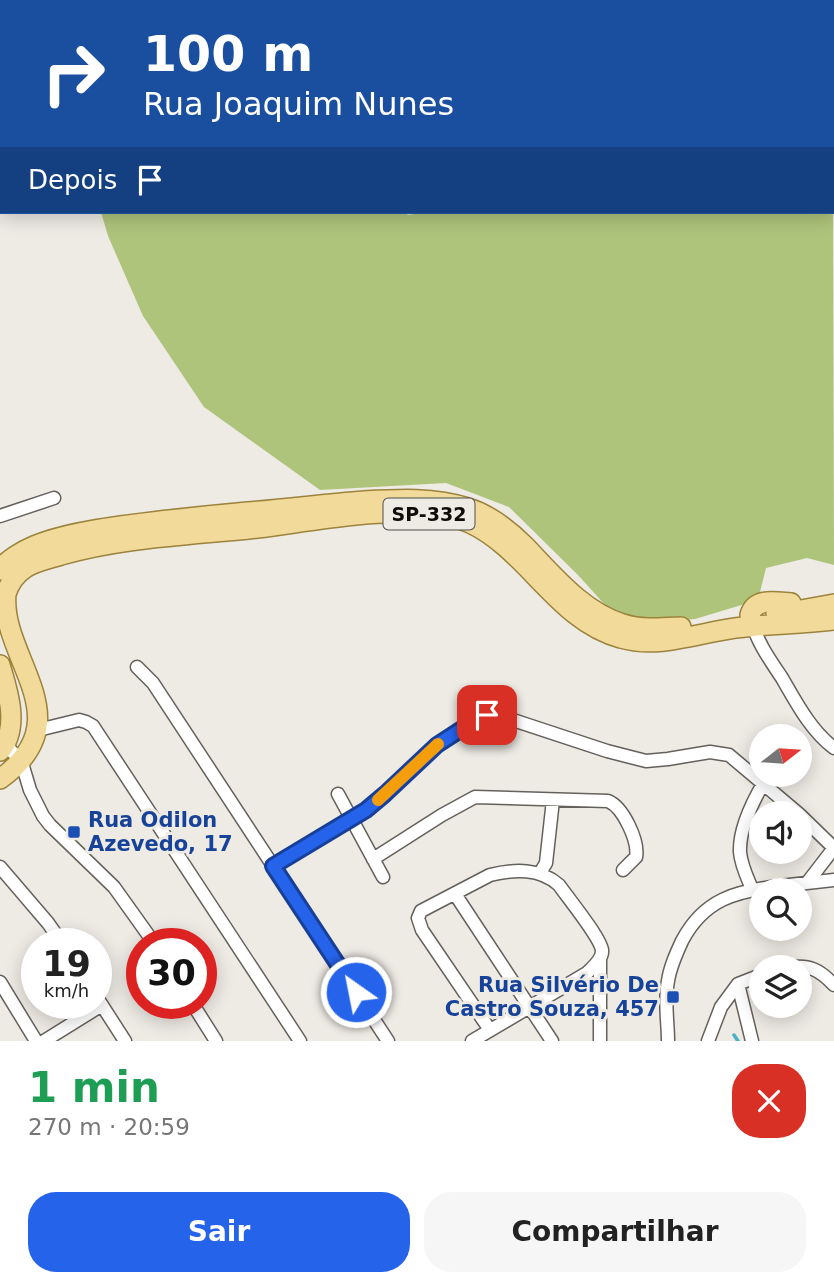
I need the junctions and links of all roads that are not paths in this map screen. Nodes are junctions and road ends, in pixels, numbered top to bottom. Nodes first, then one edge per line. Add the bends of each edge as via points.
1 (54, 499) dead end
2 (0, 516) edge
3 (0, 570) edge
4 (834, 603) edge
5 (834, 620) edge
6 (751, 621) junction
7 (137, 667) dead end
8 (2, 672) edge
9 (34, 731) junction
10 (3, 748) edge
11 (834, 748) edge
12 (21, 760) junction
13 (749, 772) edge
14 (0, 779) edge
15 (761, 788) edge
16 (768, 788) edge
17 (338, 794) dead end
18 (553, 800) junction
19 (783, 801) edge
20 (352, 820) junction
21 (812, 827) edge
22 (834, 848) edge
23 (373, 859) junction
24 (273, 866) junction
25 (0, 867) edge
26 (623, 870) dead end
27 (540, 873) junction
28 (383, 877) dead end
29 (811, 878) edge
30 (834, 880) edge
31 (749, 881) edge
32 (812, 882) edge
33 (749, 890) edge
34 (455, 894) junction
35 (52, 928) edge
36 (143, 928) edge
37 (600, 959) junction
38 (812, 968) edge
39 (749, 980) edge
40 (0, 982) edge
41 (738, 984) junction
42 (834, 985) edge
43 (529, 1006) junction
44 (74, 1019) edge
45 (111, 1019) edge
46 (202, 1019) edge
47 (490, 1030) junction
48 (36, 1041) edge
49 (44, 1041) edge
50 (125, 1041) edge
51 (216, 1041) edge
52 (300, 1041) edge
53 (388, 1041) edge
54 (472, 1041) edge
55 (552, 1041) edge
56 (600, 1041) edge
57 (668, 1041) edge
58 (708, 1041) edge
59 (752, 1041) edge

1 - 2 street
3 - 6 main road, SP-332 via 33,546 99,529 351,502 442,500 497,522 603,617 643,628 680,627 730,617
4 - 6 main road via 763,603 751,610
5 - 6 main road, SP-332
6 - 9 main road, SP-332 via 673,640 634,641 609,634 583,621 492,536 441,515 384,514 127,542 33,563 7,590 4,630 29,695
6 - 11 street via 800,708
7 - 24 street via 153,683
8 - 9 main road via 18,720
8 - 10 main road via 12,723
9 - 12 main road
9 - 52 street via 79,720 93,726
10 - 12 street
12 - 14 main road
12 - 36 street via 43,816 114,887
13 - 20 street via 729,755 710,752 646,761 487,715 437,745
15 - 31 street via 740,845
16 - 19 street
17 - 20 street
18 - 23 street via 475,797
18 - 26 street via 616,805 637,851
18 - 27 street via 546,863
20 - 23 street
20 - 24 street
21 - 22 street
22 - 29 street
23 - 28 street
24 - 53 street
25 - 35 street
27 - 34 street via 490,875
27 - 37 street via 559,886 597,940
30 - 32 street
33 - 57 street via 715,902 691,925 673,959 667,984
34 - 43 street
34 - 47 street via 421,911 418,918
37 - 43 street via 587,973
37 - 56 street
38 - 42 street
39 - 41 street
40 - 48 street
41 - 58 street via 721,1007
41 - 59 street
43 - 47 street
43 - 55 street
44 - 49 street
45 - 50 street
46 - 51 street
47 - 54 street

